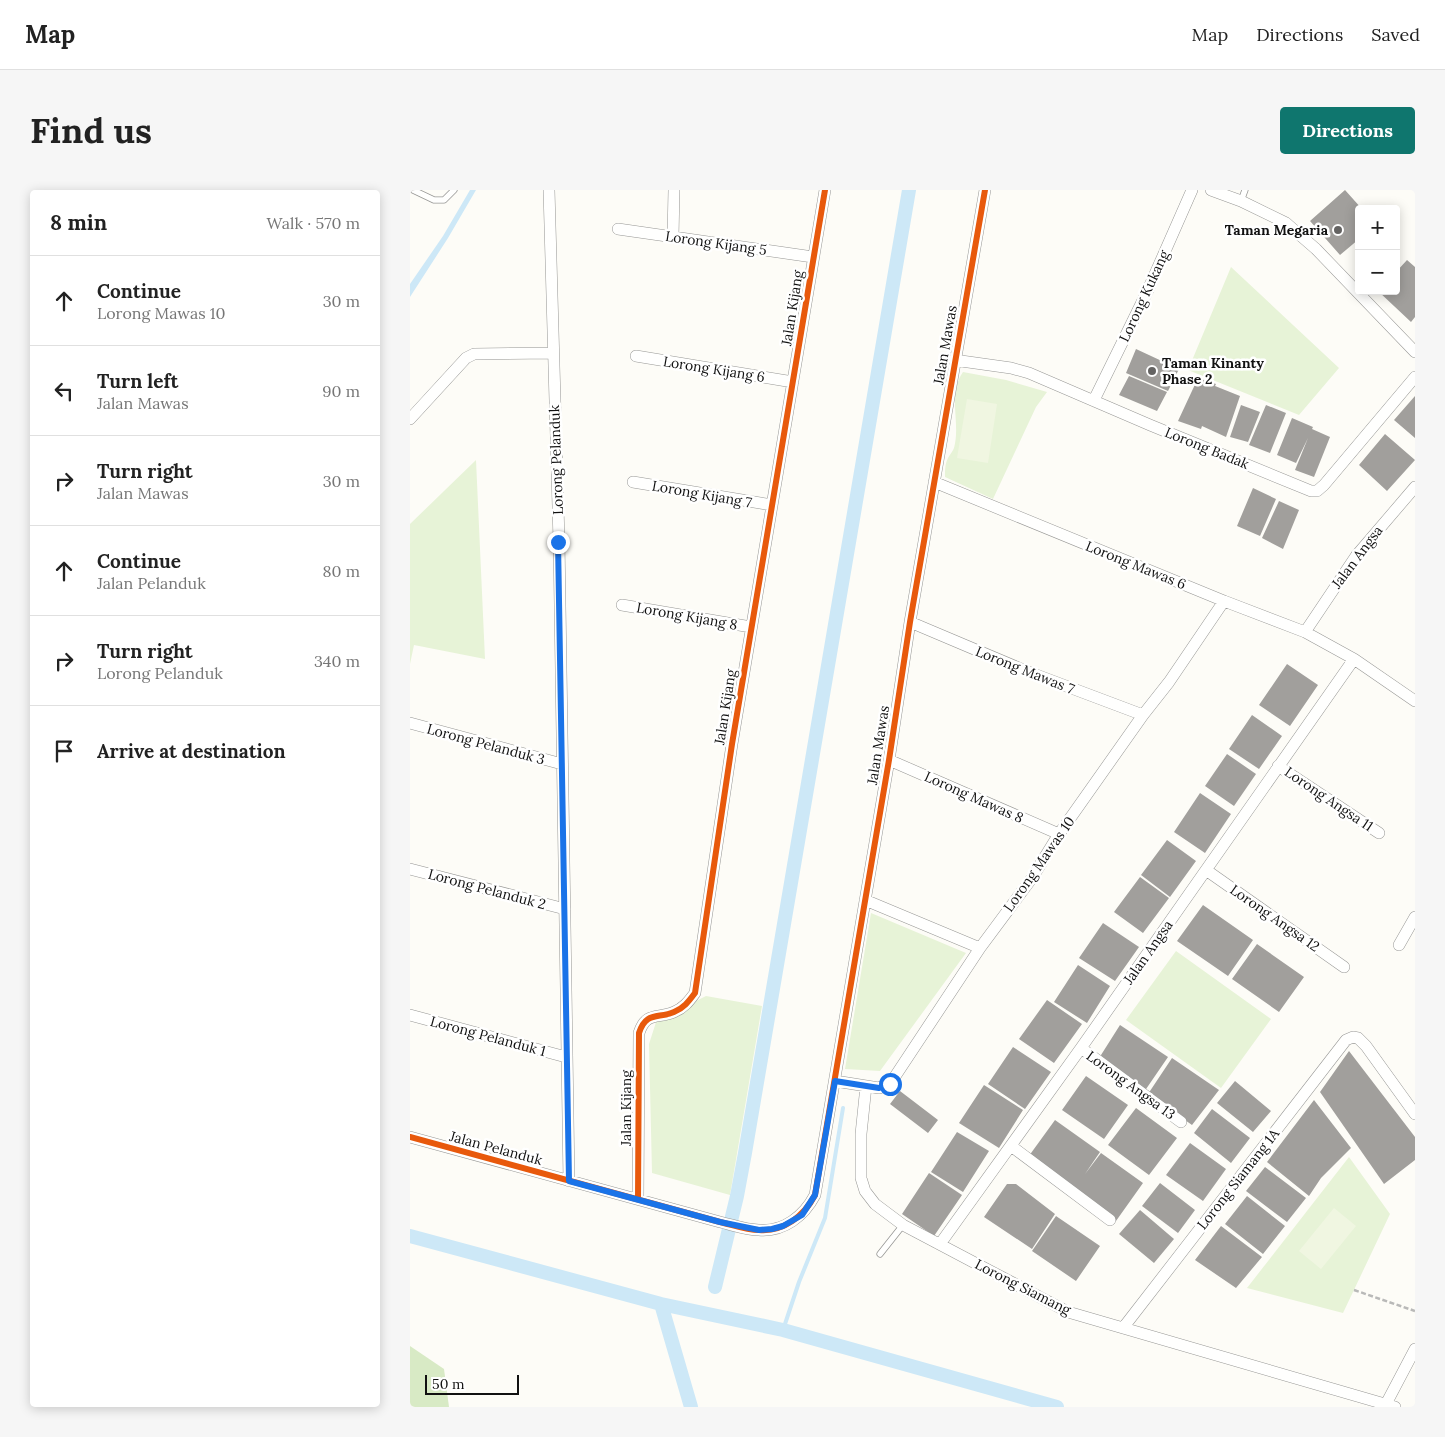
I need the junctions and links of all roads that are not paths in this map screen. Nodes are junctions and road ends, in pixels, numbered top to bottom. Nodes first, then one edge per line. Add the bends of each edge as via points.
1 (413, 190) edge
2 (454, 190) edge
3 (549, 190) edge
4 (674, 190) edge
5 (825, 190) edge
6 (985, 190) edge
7 (1192, 190) edge
8 (1211, 190) edge
9 (1243, 195) edge
10 (618, 229) dead end
11 (673, 237) junction
12 (813, 257) junction
13 (1415, 352) edge
14 (552, 353) junction
15 (636, 356) dead end
16 (954, 360) junction
17 (1415, 377) edge
18 (792, 382) junction
19 (1094, 400) junction
20 (410, 419) edge
21 (633, 482) dead end
22 (934, 482) junction
23 (1415, 487) edge
24 (772, 505) junction
25 (1224, 601) junction
26 (622, 605) dead end
27 (910, 622) junction
28 (751, 627) junction
29 (1305, 632) junction
30 (1354, 659) junction
31 (1415, 701) edge
32 (1143, 715) junction
33 (410, 723) edge
34 (889, 760) junction
35 (562, 764) junction
36 (1278, 766) junction
37 (1379, 833) dead end
38 (1059, 834) junction
39 (410, 869) edge
40 (1206, 870) junction
41 (865, 900) junction
42 (565, 909) junction
43 (1415, 917) edge
44 (1398, 945) dead end
45 (980, 948) junction
46 (1344, 967) dead end
47 (410, 1015) edge
48 (1081, 1048) junction
49 (566, 1057) junction
50 (835, 1081) junction
51 (866, 1086) junction
52 (1415, 1114) edge
53 (1181, 1122) dead end
54 (410, 1137) edge
55 (1011, 1146) junction
56 (569, 1181) junction
57 (638, 1199) junction
58 (1110, 1220) dead end
59 (720, 1222) joint
60 (903, 1225) junction
61 (940, 1244) junction
62 (880, 1254) dead end
63 (1123, 1328) junction
64 (1415, 1349) edge
65 (1391, 1406) edge

1 - 2 lane via 434,200 444,200
3 - 14 street, Lorong Pelanduk
4 - 11 street
5 - 12 street, Jalan Kijang
6 - 16 street, Jalan Mawas
7 - 19 street, Lorong Kukang
8 - 9 street
9 - 13 street via 1301,235
10 - 11 street, Lorong Kijang 5
11 - 12 street, Lorong Kijang 5
12 - 18 street, Jalan Kijang
14 - 20 street via 474,354 466,358
14 - 35 street, Lorong Pelanduk
15 - 18 street, Lorong Kijang 6
16 - 19 street, Lorong Badak via 1029,373
16 - 22 street, Jalan Mawas
17 - 19 street, Lorong Badak via 1317,491
18 - 24 street, Jalan Kijang
21 - 24 street, Lorong Kijang 7
22 - 25 street, Lorong Mawas 6
22 - 27 street, Jalan Mawas
23 - 29 street, Jalan Angsa via 1356,556
24 - 28 street, Jalan Kijang
25 - 29 street, Lorong Mawas 6
25 - 32 street, Lorong Mawas 10
26 - 28 street, Lorong Kijang 8
27 - 32 street, Lorong Mawas 7 via 1026,672
27 - 34 street, Jalan Mawas
28 - 57 street, Jalan Kijang via 695,993 674,1013 645,1021 639,1033
29 - 30 street, Lorong Mawas 6
30 - 31 street, Lorong Mawas 6
30 - 36 street, Jalan Angsa
32 - 38 street, Lorong Mawas 10
33 - 35 street, Lorong Pelanduk 3
34 - 38 street, Lorong Mawas 8
34 - 41 street, Jalan Mawas
35 - 42 street, Lorong Pelanduk
36 - 37 street, Lorong Angsa 11
36 - 40 street, Jalan Angsa
38 - 45 street, Lorong Mawas 10 via 1032,878
39 - 42 street, Lorong Pelanduk 2
40 - 46 street, Lorong Angsa 12
40 - 48 street, Jalan Angsa
41 - 45 street
41 - 50 street, Jalan Mawas
42 - 49 street, Lorong Pelanduk
43 - 44 street
45 - 51 street, Lorong Mawas 10 via 890,1084 879,1088
47 - 49 street, Lorong Pelanduk 1
48 - 53 street, Lorong Angsa 13
48 - 55 street, Jalan Angsa
49 - 56 street, Lorong Pelanduk
50 - 51 street, Lorong Mawas 10
50 - 59 street, Jalan Mawas via 815,1195 802,1215 772,1229 759,1230
51 - 60 street, Lorong Siamang via 861,1178 865,1191 875,1204
52 - 63 street, Lorong Siamang 1A via 1366,1046 1358,1038 1346,1040
54 - 56 street, Jalan Pelanduk
55 - 58 street
55 - 61 street, Jalan Angsa
56 - 57 street, Jalan Pelanduk
57 - 59 street, Jalan Pelanduk
60 - 61 street, Lorong Siamang
60 - 62 lane
61 - 63 street, Lorong Siamang via 1068,1312
63 - 65 street, Lorong Siamang
64 - 65 street, Lorong Siamang

